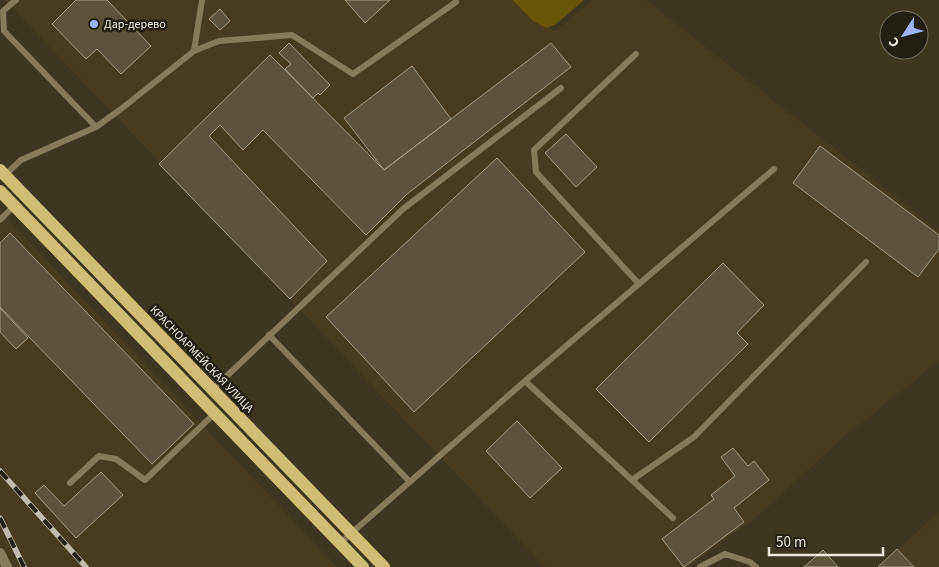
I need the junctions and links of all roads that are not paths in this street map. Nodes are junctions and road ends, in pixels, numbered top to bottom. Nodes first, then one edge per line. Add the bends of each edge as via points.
1 (16, 0) edge
2 (202, 0) edge
3 (456, 2) dead end
4 (194, 51) junction
5 (636, 54) dead end
6 (561, 88) dead end
7 (96, 127) junction
8 (774, 169) dead end
9 (2, 172) edge
10 (0, 191) edge
11 (14, 206) junction
12 (0, 220) edge
13 (866, 262) dead end
14 (639, 284) junction
15 (269, 335) junction
16 (525, 381) junction
17 (212, 390) junction
18 (215, 413) junction
19 (632, 480) junction
20 (410, 482) junction
21 (70, 483) dead end
22 (673, 518) dead end
23 (351, 533) junction
24 (340, 543) junction
25 (0, 553) edge
26 (7, 567) edge
27 (363, 567) edge
28 (384, 567) edge
29 (700, 567) edge
30 (756, 567) edge

1 - 7 lane via 3,10 4,32
2 - 4 lane
3 - 4 lane via 354,74 292,35 219,41
4 - 7 lane
5 - 14 lane via 534,150 536,172
6 - 15 lane via 403,210
7 - 9 lane
8 - 14 lane
9 - 17 main road, КРАСНОАРМЕЙСКАЯ УЛИЦА
10 - 11 main road
11 - 12 lane
11 - 18 main road
13 - 19 lane via 694,437
14 - 16 lane
15 - 17 lane
15 - 20 lane
16 - 19 lane
16 - 20 lane
17 - 23 main road, КРАСНОАРМЕЙСКАЯ УЛИЦА
18 - 21 lane via 144,480 116,459 98,456
18 - 24 main road
19 - 22 lane
20 - 23 lane
23 - 24 lane
23 - 28 main road, КРАСНОАРМЕЙСКАЯ УЛИЦА
24 - 27 main road
25 - 26 street
29 - 30 lane via 725,554

